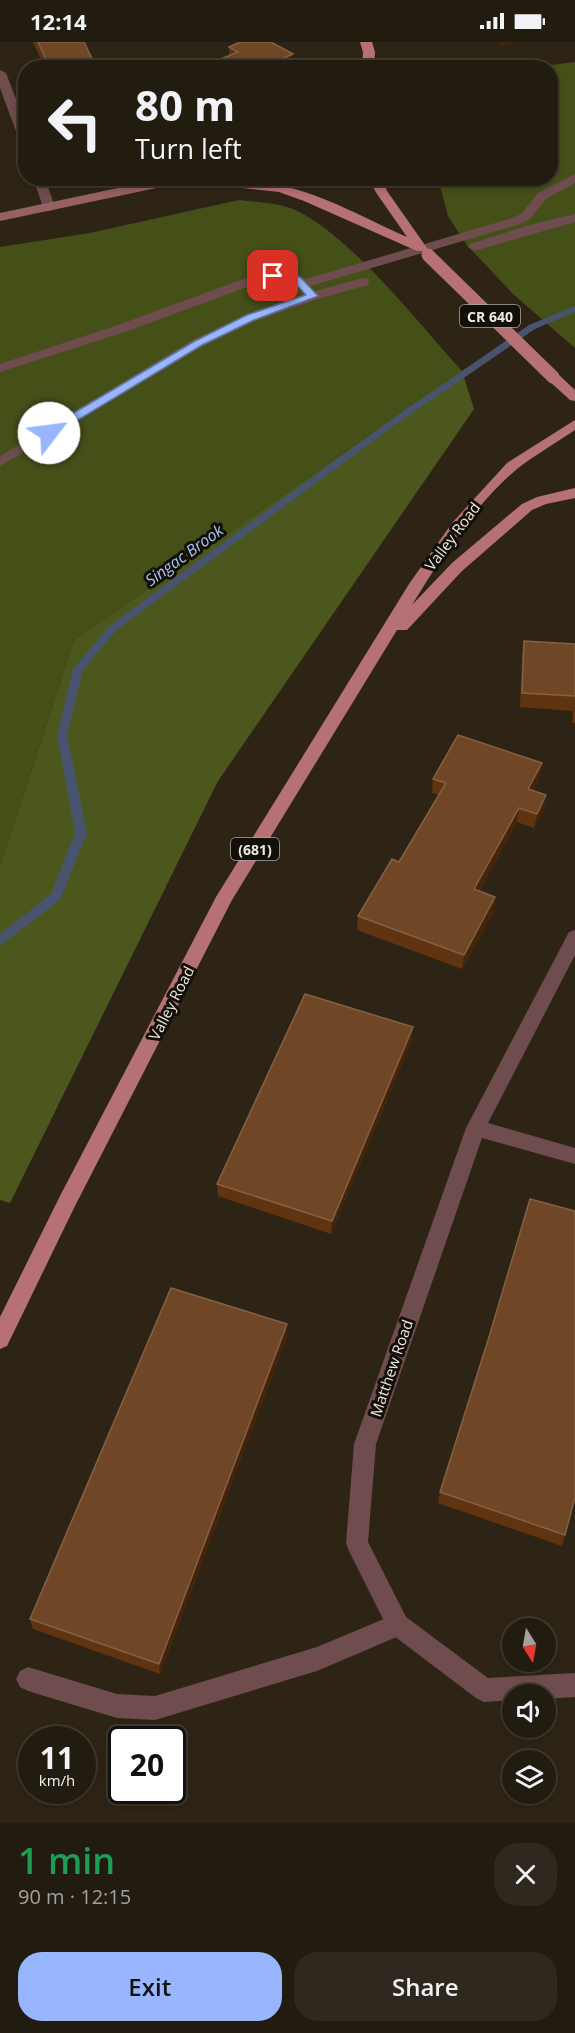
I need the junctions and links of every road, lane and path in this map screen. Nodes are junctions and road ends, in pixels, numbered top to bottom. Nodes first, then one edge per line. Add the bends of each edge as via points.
1 (366, 42) edge
2 (368, 60) edge
3 (0, 73) edge
4 (18, 121) edge
5 (575, 178) edge
6 (42, 186) edge
7 (147, 186) edge
8 (256, 186) edge
9 (379, 186) edge
10 (49, 207) junction
11 (0, 217) edge
12 (575, 218) edge
13 (527, 223) junction
14 (474, 247) dead end
15 (425, 252) junction
16 (363, 282) dead end
17 (304, 284) junction
18 (313, 296) junction
19 (0, 368) edge
20 (575, 398) edge
21 (575, 424) edge
22 (0, 462) edge
23 (575, 493) edge
24 (361, 677) junction
25 (575, 937) edge
26 (476, 1128) junction
27 (575, 1156) edge
28 (0, 1339) edge
29 (398, 1625) junction
30 (28, 1679) dead end
31 (575, 1685) edge

1 - 2 main road
3 - 4 street
5 - 13 street via 542,196
6 - 10 street
7 - 10 main road
8 - 15 main road via 308,198
9 - 15 main road, CR 640
10 - 11 main road
12 - 13 street
13 - 14 street
13 - 15 street
15 - 17 street
15 - 20 main road, CR 640, bridge
16 - 18 street
17 - 18 street
17 - 19 street via 289,276 251,281
18 - 22 street via 250,318 198,343
21 - 24 main road, Valley Road / (681) via 512,466 457,526
23 - 24 main road, Valley Road via 542,500 509,521 407,618
24 - 28 main road, Valley Road / (681) via 225,897
25 - 26 street, Matthew Road
26 - 27 street
26 - 29 street, Matthew Road via 365,1444 357,1543
29 - 30 street via 317,1659 155,1708 117,1706
29 - 31 street, Matthew Road via 484,1690

